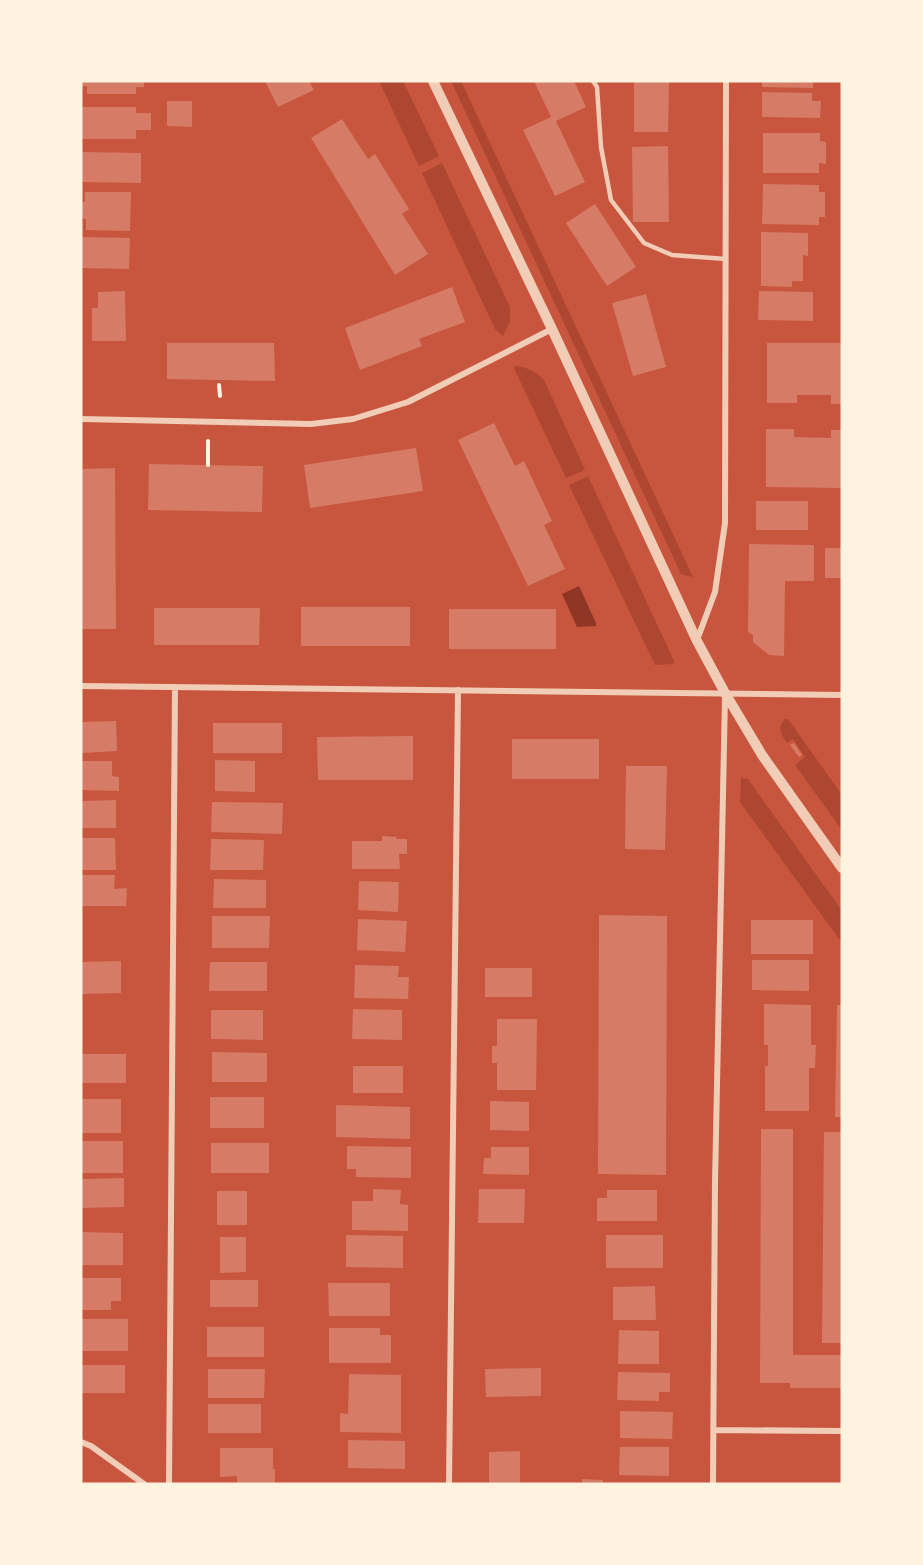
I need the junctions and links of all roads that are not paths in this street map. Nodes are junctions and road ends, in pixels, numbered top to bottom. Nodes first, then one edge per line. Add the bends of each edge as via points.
1 (433, 81) edge
2 (593, 81) edge
3 (726, 81) edge
4 (726, 259) junction
5 (552, 329) junction
6 (81, 419) edge
7 (697, 641) junction
8 (81, 686) edge
9 (175, 687) junction
10 (458, 690) junction
11 (725, 693) junction
12 (842, 695) edge
13 (842, 868) edge
14 (714, 1430) junction
15 (842, 1431) edge
16 (81, 1442) edge
17 (144, 1484) edge
18 (169, 1484) edge
19 (449, 1484) edge
20 (713, 1484) edge

1 - 5 street
2 - 4 lane via 597,87 601,147 611,200 644,243 672,255
3 - 4 street
4 - 7 street via 725,523 716,592
5 - 6 street via 408,402 353,419 311,424
5 - 7 street
7 - 11 street
8 - 9 street
9 - 10 street
9 - 18 street
10 - 11 street
10 - 19 street
11 - 12 street
11 - 13 street via 762,755
11 - 14 street
14 - 15 street
14 - 20 street
16 - 17 street

